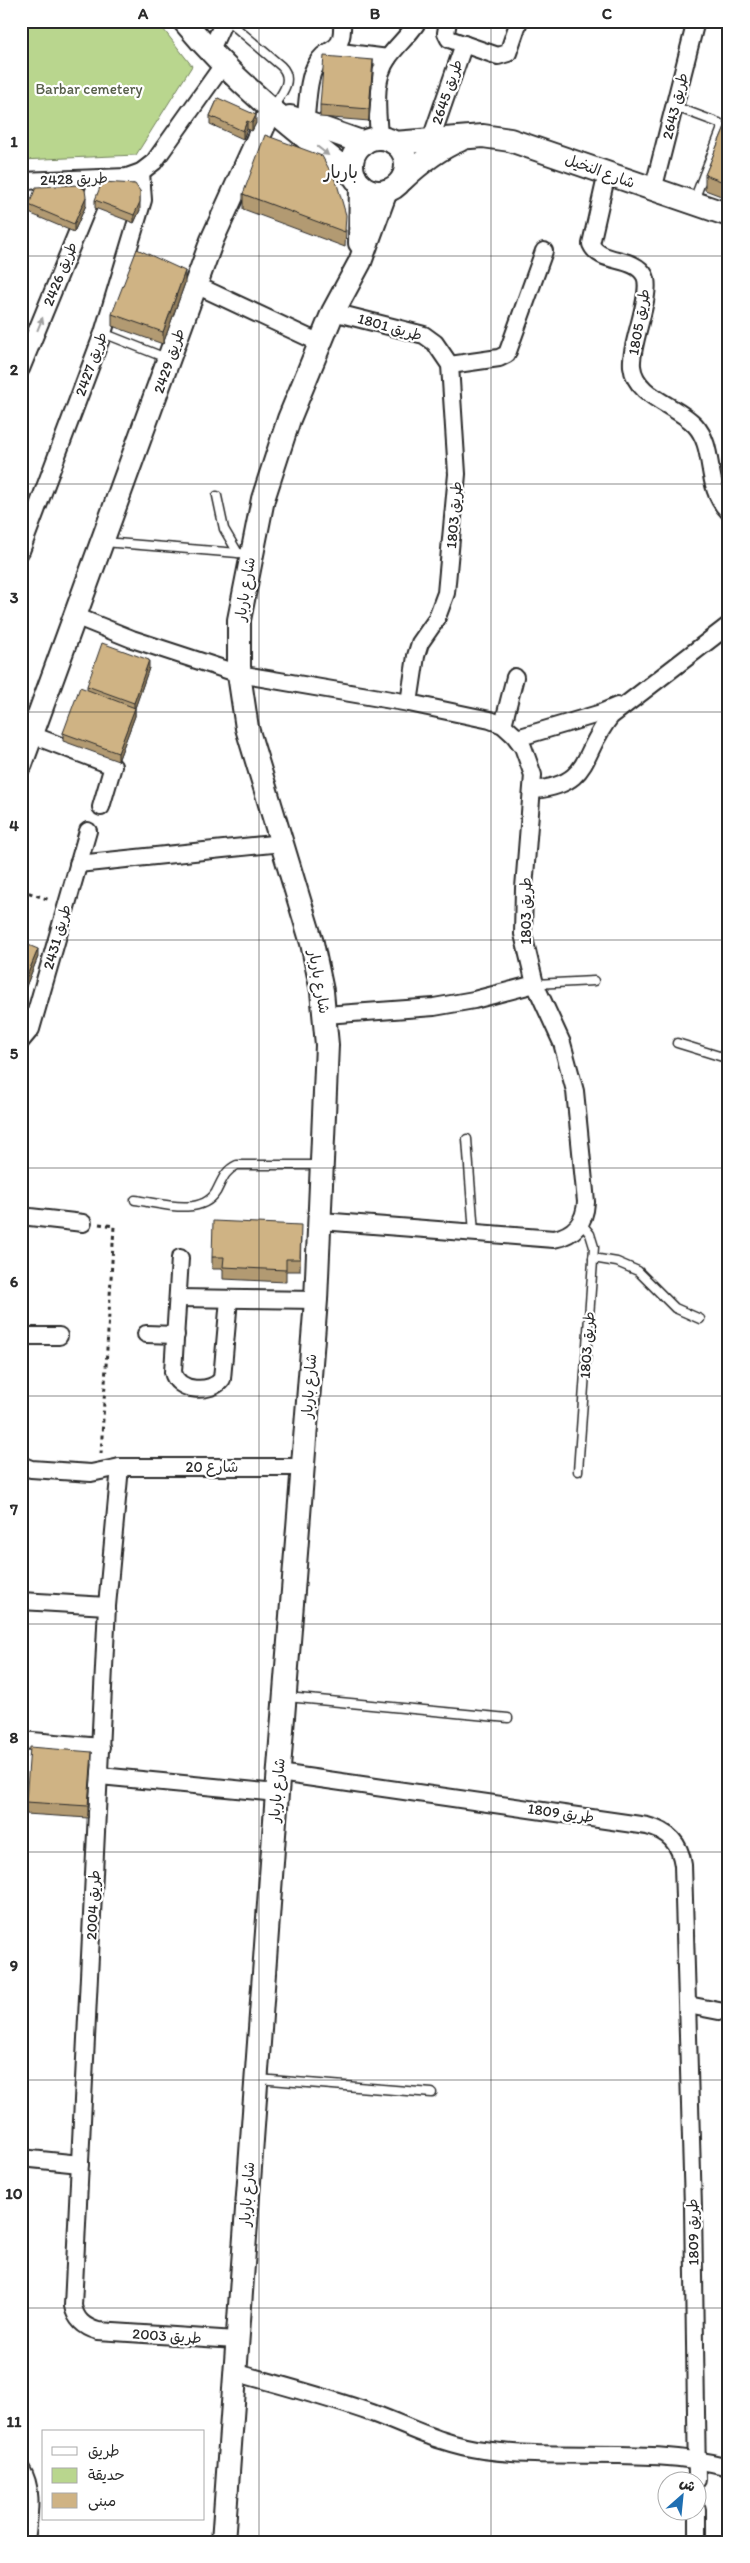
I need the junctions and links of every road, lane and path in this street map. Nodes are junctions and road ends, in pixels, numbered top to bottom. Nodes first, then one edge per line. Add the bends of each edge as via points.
1 (226, 21) edge
2 (342, 21) edge
3 (418, 21) edge
4 (448, 21) edge
5 (519, 21) edge
6 (696, 21) edge
7 (194, 26) edge
8 (464, 44) junction
9 (333, 51) junction
10 (388, 58) junction
11 (216, 59) junction
12 (676, 107) junction
13 (271, 110) junction
14 (305, 123) junction
15 (469, 137) junction
16 (431, 139) junction
17 (379, 142) junction
18 (607, 172) junction
19 (134, 174) junction
20 (100, 178) junction
21 (21, 181) edge
22 (358, 181) junction
23 (394, 186) junction
24 (653, 190) junction
25 (694, 202) junction
26 (729, 215) edge
27 (544, 251) dead end
28 (360, 262) junction
29 (196, 285) junction
30 (333, 312) junction
31 (103, 333) junction
32 (320, 343) junction
33 (169, 360) junction
34 (21, 369) edge
35 (451, 372) junction
36 (217, 496) dead end
37 (729, 512) edge
38 (102, 542) junction
39 (21, 551) edge
40 (245, 554) junction
41 (75, 616) junction
42 (729, 625) edge
43 (239, 674) junction
44 (515, 677) dead end
45 (632, 699) junction
46 (409, 703) junction
47 (503, 724) junction
48 (32, 735) junction
49 (517, 738) junction
50 (21, 764) edge
51 (534, 790) junction
52 (101, 807) dead end
53 (88, 831) dead end
54 (282, 844) junction
55 (78, 864) junction
56 (21, 890) edge
57 (67, 906) junction
58 (594, 981) dead end
59 (535, 984) junction
60 (325, 1015) junction
61 (21, 1041) edge
62 (677, 1043) dead end
63 (729, 1059) edge
64 (467, 1139) dead end
65 (323, 1165) junction
66 (135, 1200) dead end
67 (21, 1216) edge
68 (321, 1221) junction
69 (83, 1223) joint
70 (581, 1223) junction
71 (474, 1233) junction
72 (180, 1258) dead end
73 (593, 1258) junction
74 (178, 1298) junction
75 (229, 1299) junction
76 (316, 1300) junction
77 (700, 1319) dead end
78 (146, 1334) dead end
79 (176, 1335) junction
80 (21, 1336) edge
81 (59, 1336) dead end
82 (21, 1465) edge
83 (120, 1467) junction
84 (303, 1467) junction
85 (578, 1471) dead end
86 (100, 1472) junction
87 (21, 1601) edge
88 (107, 1606) junction
89 (285, 1697) junction
90 (508, 1718) dead end
91 (21, 1740) edge
92 (100, 1747) junction
93 (100, 1776) junction
94 (278, 1783) junction
95 (688, 2005) junction
96 (729, 2013) edge
97 (256, 2079) junction
98 (432, 2093) dead end
99 (21, 2158) edge
100 (80, 2164) junction
101 (98, 2331) joint
102 (236, 2340) junction
103 (234, 2372) junction
104 (697, 2458) junction
105 (729, 2467) edge
106 (21, 2469) edge
107 (697, 2470) edge
108 (697, 2520) edge
109 (26, 2542) edge
110 (223, 2542) edge
111 (697, 2542) edge

1 - 11 street
1 - 13 lane via 287,74 287,85
2 - 9 street via 342,38
3 - 10 street via 401,46
4 - 8 street, طريق 2645 via 446,33 449,39
5 - 8 street, طريق 2645 via 511,48 503,56
6 - 12 street, طريق 2643
7 - 11 street, شارع النخيل
8 - 16 street, طريق 2645
9 - 10 street
9 - 14 street via 325,54 315,66
10 - 17 street via 377,89
11 - 13 street, شارع النخيل
11 - 19 street via 159,156
12 - 24 street, طريق 2643
12 - 25 lane via 719,123 722,128
13 - 14 street, شارع النخيل
13 -> 22 street, شارع النخيل
13 - 29 street, طريق 2429 via 212,240
14 - 17 street, شارع النخيل
15 - 16 street, شارع النخيل
15 - 18 street, شارع النخيل via 510,140
15 - 23 street, شارع النخيل via 449,144
16 - 17 street, شارع النخيل
17 - 22 street via 355,155 353,170
17 - 23 street via 400,148 406,164
18 - 24 street, شارع النخيل
18 - 37 street, طريق 1805 via 591,244 598,254 635,266 644,276 646,289 632,358 634,374 643,387 689,419 701,434 716,496
19 - 20 street, طريق 2428
19 - 31 street, طريق 2427 via 143,200
20 - 21 street, طريق 2428
34 -> 20 street, طريق 2426
22 - 23 street via 368,190
22 - 28 street, شارع باربار
23 - 28 street, شارع باربار
24 - 25 street, شارع النخيل
25 - 26 street, شارع النخيل
27 - 35 street via 507,354
28 - 30 street, شارع باربار
29 - 32 street
29 - 33 street, طريق 2429
30 - 32 street, شارع باربار
30 - 35 street, طريق 1801 via 424,335 435,343
31 - 33 lane
31 - 39 street, طريق 2427
32 - 40 street, شارع باربار via 275,459
33 - 38 street, طريق 2429
35 - 46 street, طريق 1803 via 457,474 446,593 436,620 420,643
36 - 40 lane via 224,529
38 - 40 lane
38 - 41 street, طريق 2429
40 - 43 street, شارع باربار via 239,620
41 - 43 street via 132,640
41 - 48 street, طريق 2429
42 - 45 street
43 - 46 street
43 - 54 street, شارع باربار via 247,728
44 - 47 street
45 - 49 street via 598,714
45 - 51 street via 604,725 572,779 552,788
46 - 47 street
47 - 49 street, طريق 1803
48 - 50 street, طريق 2429
48 - 52 street via 113,766
49 - 51 street, طريق 1803 via 530,761
51 - 59 street, طريق 1803 via 523,911 527,955
53 - 55 street, طريق 2431
54 - 55 street
54 - 60 street, شارع باربار via 312,943
55 - 57 street, طريق 2431
56 - 57 path
57 - 61 street, طريق 2431 via 31,1029
58 - 59 lane
59 - 60 street via 474,1000 434,1006
59 - 70 street, طريق 1803 via 562,1043 575,1091 586,1202 586,1213
60 - 65 street, شارع باربار via 327,1061
62 - 63 lane
64 - 71 lane
65 - 66 lane via 237,1165 226,1172 216,1193 208,1201 193,1207
65 - 68 street, شارع باربار
67 - 69 street
68 - 71 street
68 - 76 street, شارع باربار
69 - 86 path via 114,1226
70 - 71 street via 569,1234 554,1239
70 - 73 lane, طريق 1803 via 593,1240
72 - 74 street
73 - 77 lane via 617,1262 638,1271 675,1308
73 - 85 lane, طريق 1803
74 - 75 street
74 - 79 street
75 - 76 street
75 - 79 street via 224,1374 219,1383 209,1388 187,1387 176,1380 173,1372
76 - 84 street, شارع باربار
78 - 79 street
80 - 81 street
82 - 86 street, شارع 20 via 48,1470
83 - 84 street, شارع 20
83 - 86 street, شارع 20
83 - 88 street, طريق 2004
84 - 89 street, شارع باربار
87 - 88 street
88 - 92 street, طريق 2004
89 - 90 lane
89 - 94 street, شارع باربار
91 - 92 street
92 - 93 street, طريق 2004
93 - 94 street, طريق 1809
93 - 100 street, طريق 2004
94 - 95 street, طريق 1809 via 647,1826 663,1831 675,1842 682,1857
94 - 97 street, شارع باربار
95 - 96 street
95 - 104 street, طريق 1809
97 - 98 lane
97 - 102 street, شارع باربار
99 - 100 street
100 - 101 street, طريق 2004 via 73,2306 84,2326
101 - 102 street, طريق 2003
102 - 103 street, شارع باربار
103 - 104 street via 354,2407 430,2438 482,2450
103 - 110 street, شارع باربار
104 - 105 street
104 - 107 street, طريق 1809
106 - 109 street via 30,2494
108 - 111 street

